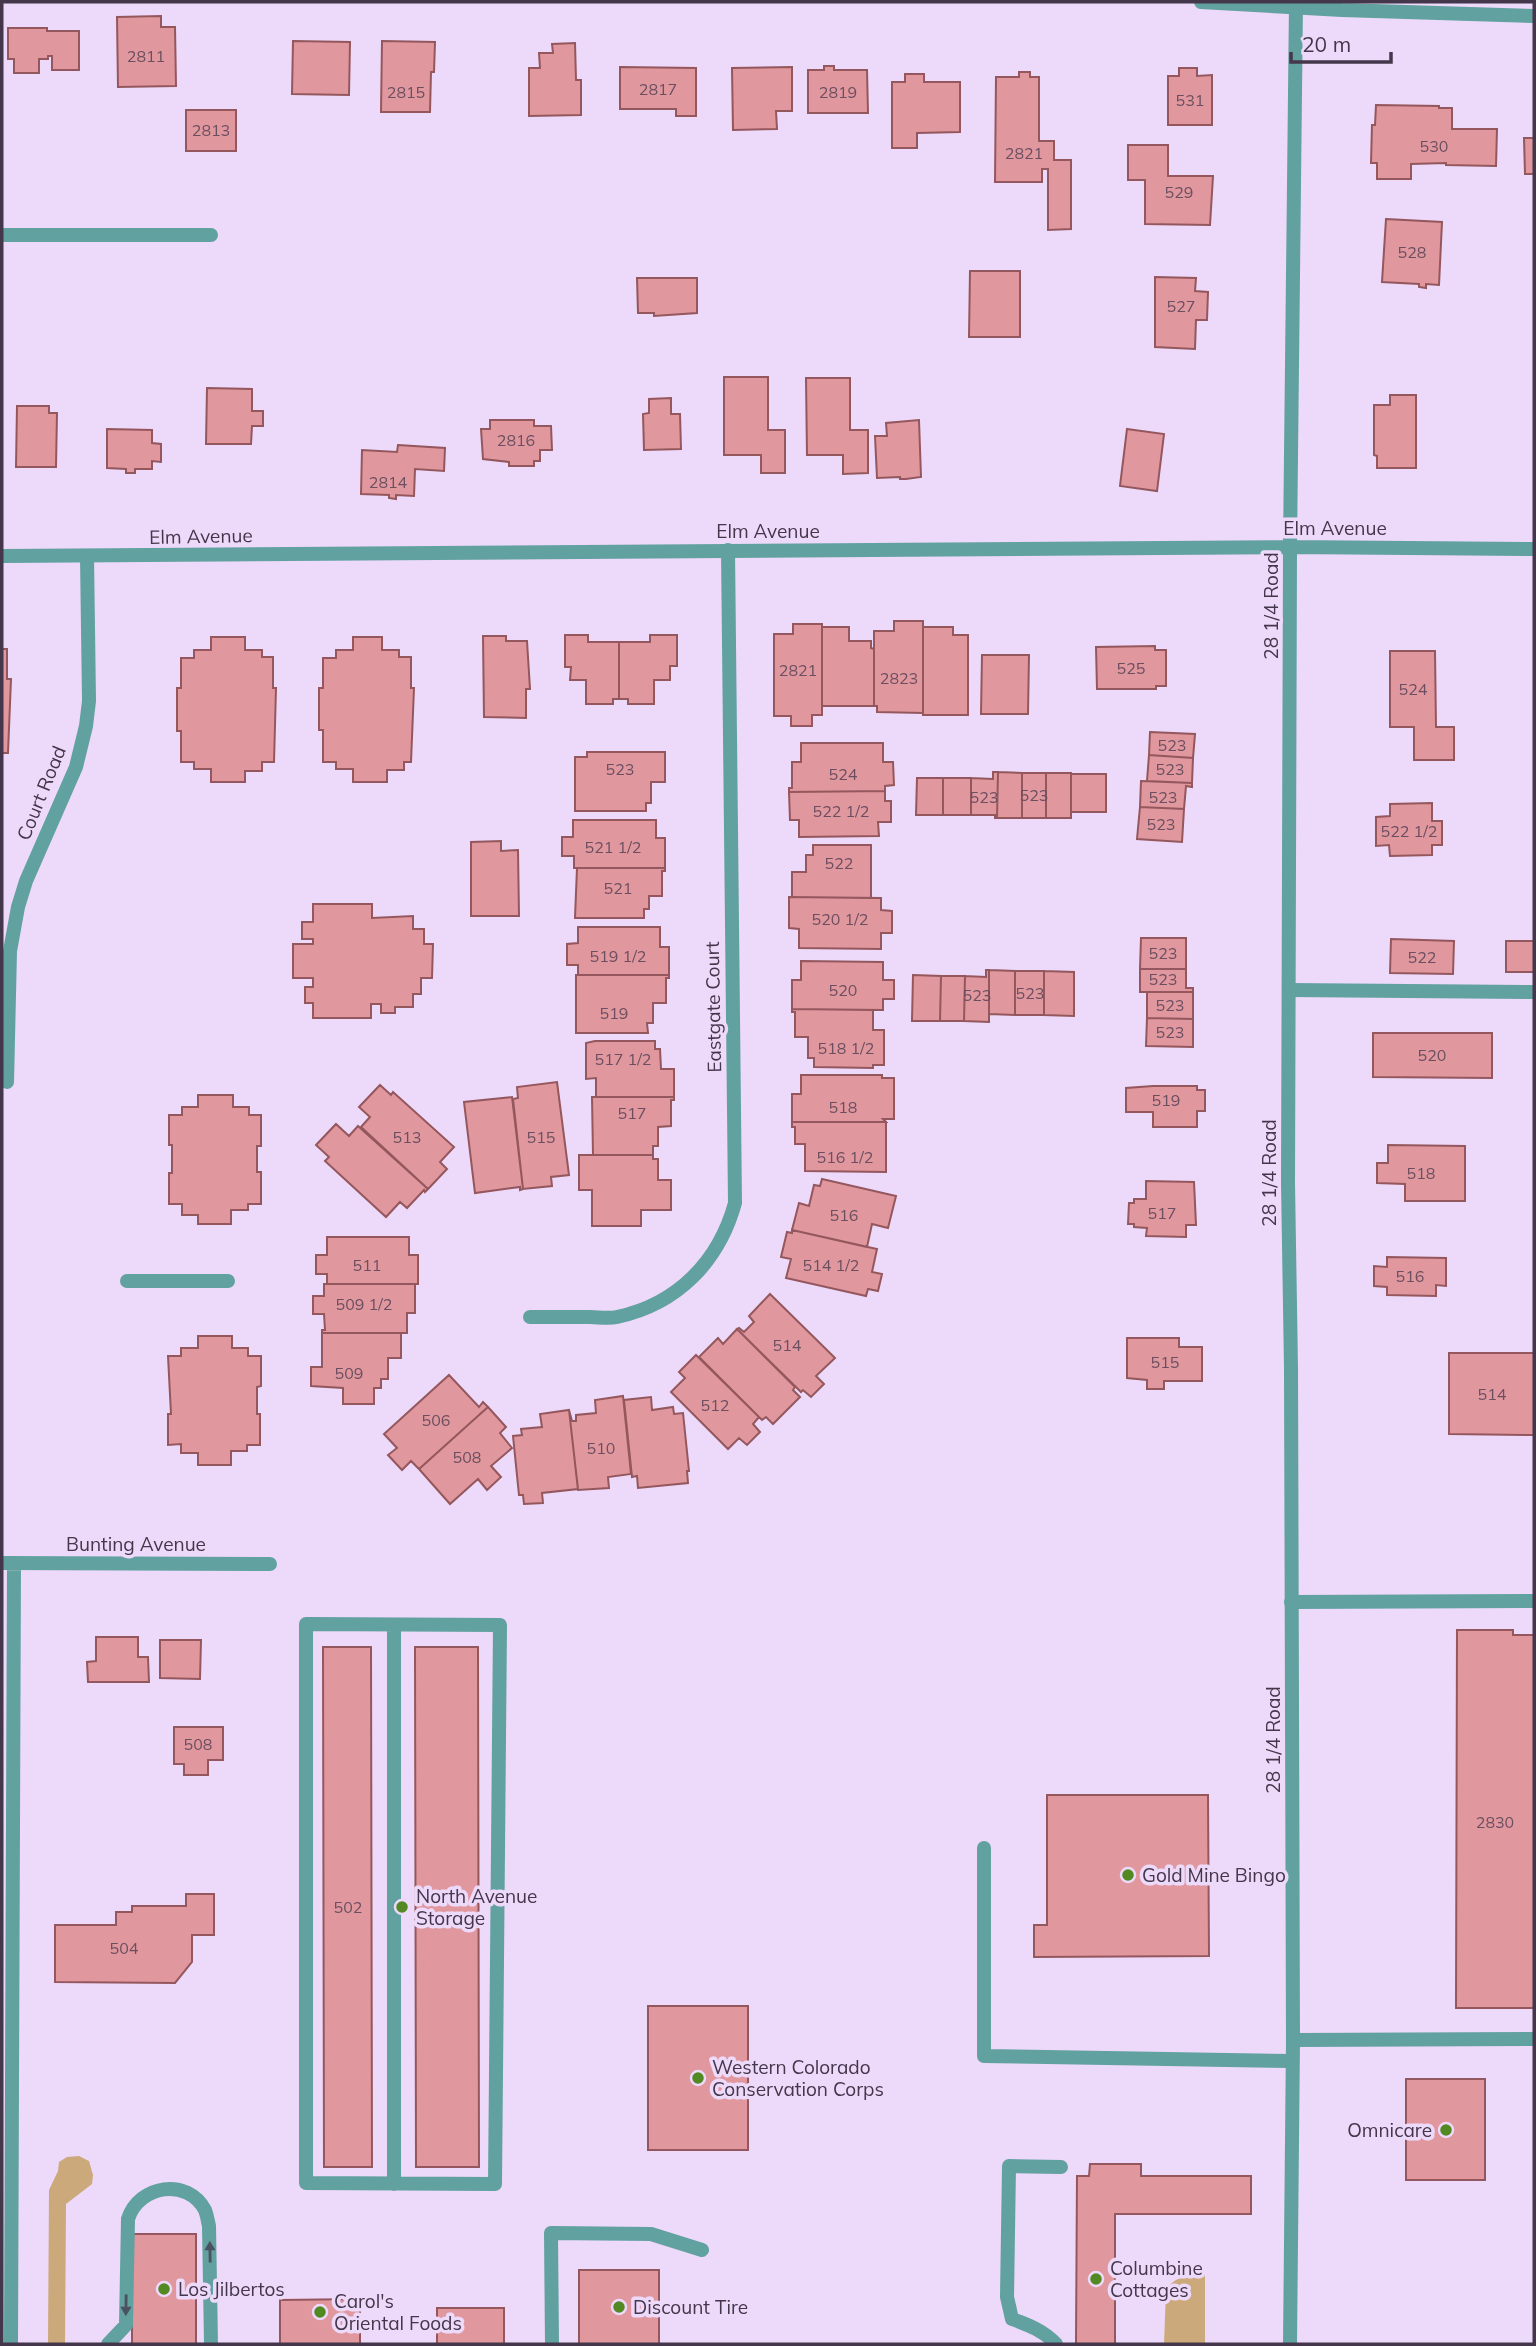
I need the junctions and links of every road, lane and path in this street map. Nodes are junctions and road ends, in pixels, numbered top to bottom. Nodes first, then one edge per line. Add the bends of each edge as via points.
1 (1201, 2) edge
2 (1296, 5) edge
3 (1534, 16) edge
4 (2, 235) edge
5 (211, 235) dead end
6 (1290, 547) junction
7 (1534, 549) edge
8 (728, 550) junction
9 (2, 556) edge
10 (87, 556) junction
11 (1289, 990) junction
12 (1534, 992) edge
13 (7, 1082) dead end
14 (127, 1280) dead end
15 (228, 1280) dead end
16 (530, 1317) dead end
17 (8, 1563) edge
18 (270, 1564) dead end
19 (1534, 1601) edge
20 (1292, 1602) junction
21 (394, 1625) junction
22 (7, 1829) edge
23 (984, 1848) dead end
24 (1534, 2039) edge
25 (1293, 2040) junction
26 (7, 2060) edge
27 (1292, 2061) junction
28 (1061, 2167) dead end
29 (394, 2183) junction
30 (702, 2250) dead end
31 (11, 2344) edge
32 (108, 2344) edge
33 (211, 2344) edge
34 (552, 2344) edge
35 (1056, 2344) edge
36 (1290, 2344) edge

1 - 2 street
2 - 3 street
2 - 6 street, 28 1/4 Road
4 - 5 street
6 - 7 street, Elm Avenue
6 - 8 street, Elm Avenue
6 - 11 street, 28 1/4 Road
8 - 10 street, Elm Avenue
8 - 16 street, Eastgate Court via 732,1215 707,1264 661,1301 616,1317
9 - 10 street, Elm Avenue
10 - 13 street, Court Road via 86,726 76,767 18,907 10,951
11 - 12 street
11 - 20 street, 28 1/4 Road
14 - 15 street
17 - 18 street, Bunting Avenue
17 - 22 street
19 - 20 street
20 - 25 street, 28 1/4 Road
21 - 29 street
21 - 29 street via 306,1624 306,2183
21 - 29 street via 499,1625 495,2184
22 - 26 street
23 - 27 street via 984,2056
24 - 25 street
25 - 27 street, 28 1/4 Road
26 - 31 street
27 - 36 street, 28 1/4 Road
28 - 35 street via 1009,2166 1007,2297 1012,2319 1048,2335
30 - 34 street via 651,2234 551,2233
33 -> 32 street via 209,2226 205,2211 179,2190 143,2196 132,2207 126,2325

